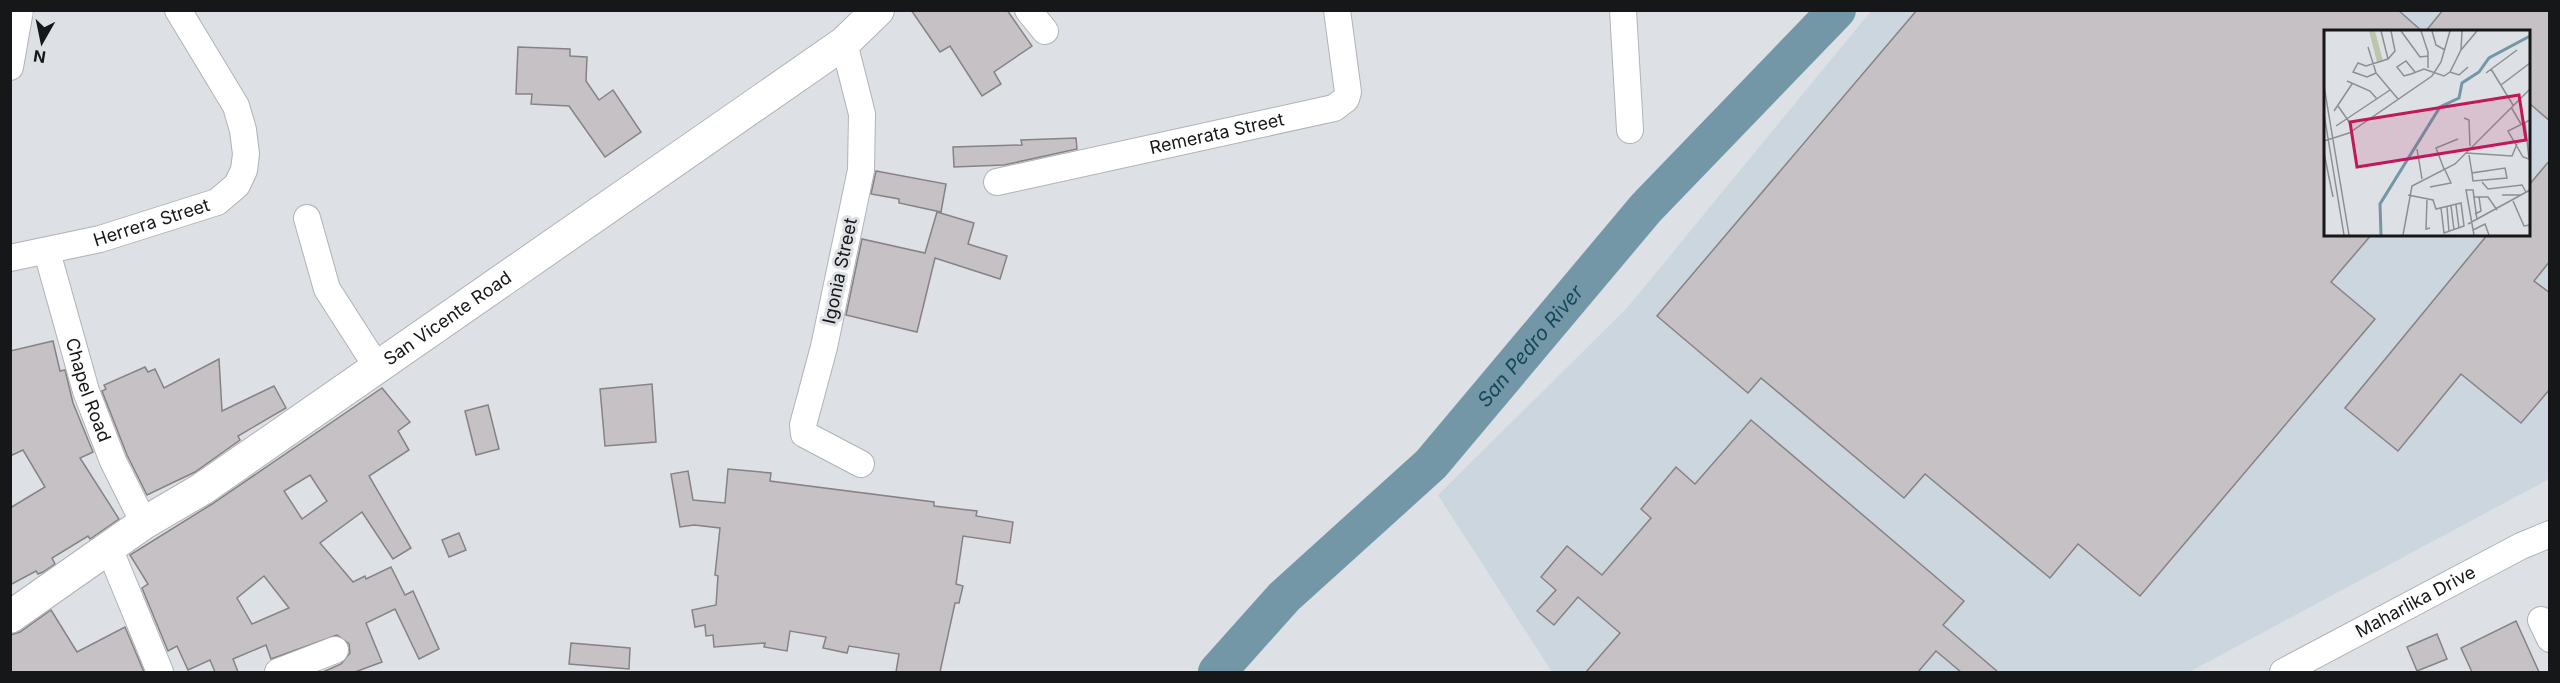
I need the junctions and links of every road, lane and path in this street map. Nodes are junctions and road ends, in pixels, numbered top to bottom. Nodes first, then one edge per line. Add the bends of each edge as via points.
1 (20, 10) edge
2 (178, 10) edge
3 (878, 10) edge
4 (1028, 10) edge
5 (1337, 10) edge
6 (1623, 10) edge
7 (1046, 31) dead end
8 (844, 43) junction
9 (10, 67) edge
10 (1630, 130) dead end
11 (998, 182) dead end
12 (307, 218) dead end
13 (46, 252) junction
14 (10, 258) edge
15 (377, 366) junction
16 (861, 464) dead end
17 (144, 523) junction
18 (2550, 534) edge
19 (109, 548) junction
20 (10, 617) edge
21 (335, 650) dead end
22 (160, 672) edge
23 (278, 672) edge
24 (2283, 672) edge

1 - 9 street
2 - 13 street, Herrera Street via 236,106 246,154 237,185 217,202
3 - 8 main road, San Vicente Road
4 - 7 street
5 - 11 street, Remerata Street via 1348,92 1346,99 1334,108
6 - 10 street
8 - 15 main road, San Vicente Road
8 - 16 street, Igonia Street via 862,114 861,170 824,347 803,425 804,434 813,441
12 - 15 street via 327,289
13 - 14 street, Herrera Street
13 - 17 street, Chapel Road via 86,391 112,461
15 - 17 main road, San Vicente Road via 202,489
17 - 19 main road, San Vicente Road
18 - 24 street, Maharlika Drive
19 - 20 main road, San Vicente Road
19 - 22 street
21 - 23 street

